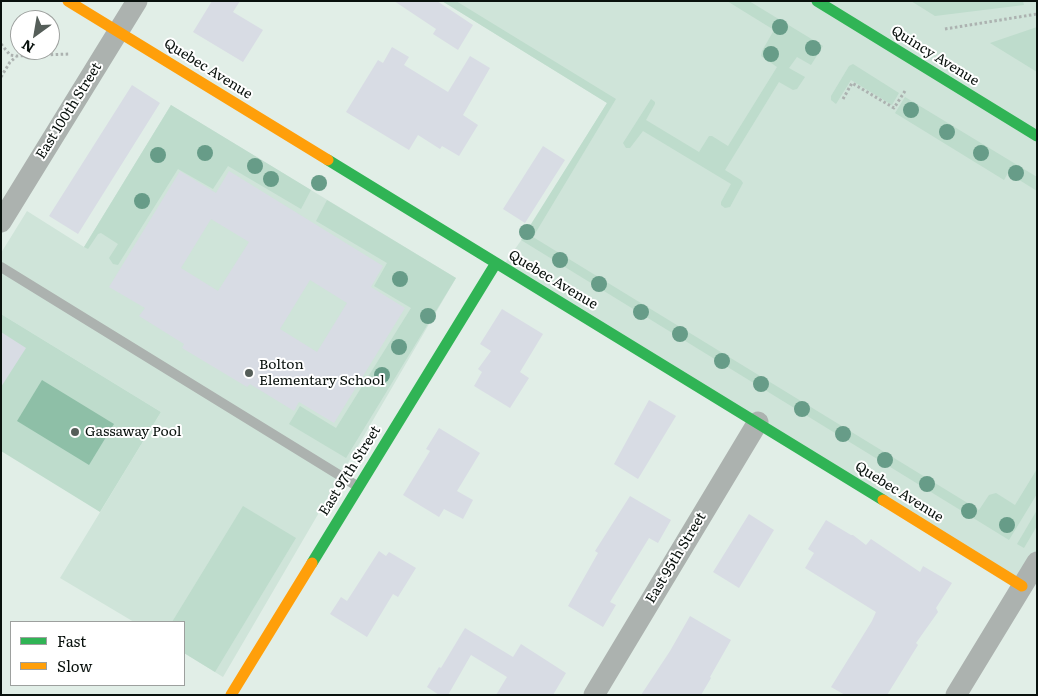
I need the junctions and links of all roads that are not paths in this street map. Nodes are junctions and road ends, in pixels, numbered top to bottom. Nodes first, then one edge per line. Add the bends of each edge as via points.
1 (68, 1) edge
2 (137, 1) edge
3 (817, 1) edge
4 (118, 32) junction
5 (1037, 136) edge
6 (1, 222) edge
7 (496, 263) junction
8 (1, 267) edge
9 (758, 422) junction
10 (358, 487) junction
11 (1037, 562) edge
12 (1022, 586) junction
13 (231, 695) edge
14 (594, 695) edge
15 (956, 695) edge

1 - 4 street, Quebec Avenue
2 - 4 street, East 100th Street
3 - 5 street, Quincy Avenue
4 - 6 street, East 100th Street
4 - 7 street, Quebec Avenue
7 - 9 street, Quebec Avenue
7 - 10 street, East 97th Street
8 - 10 lane
9 - 12 street, Quebec Avenue
9 - 14 street, East 95th Street
10 - 13 street, East 97th Street
11 - 12 street
12 - 15 street

